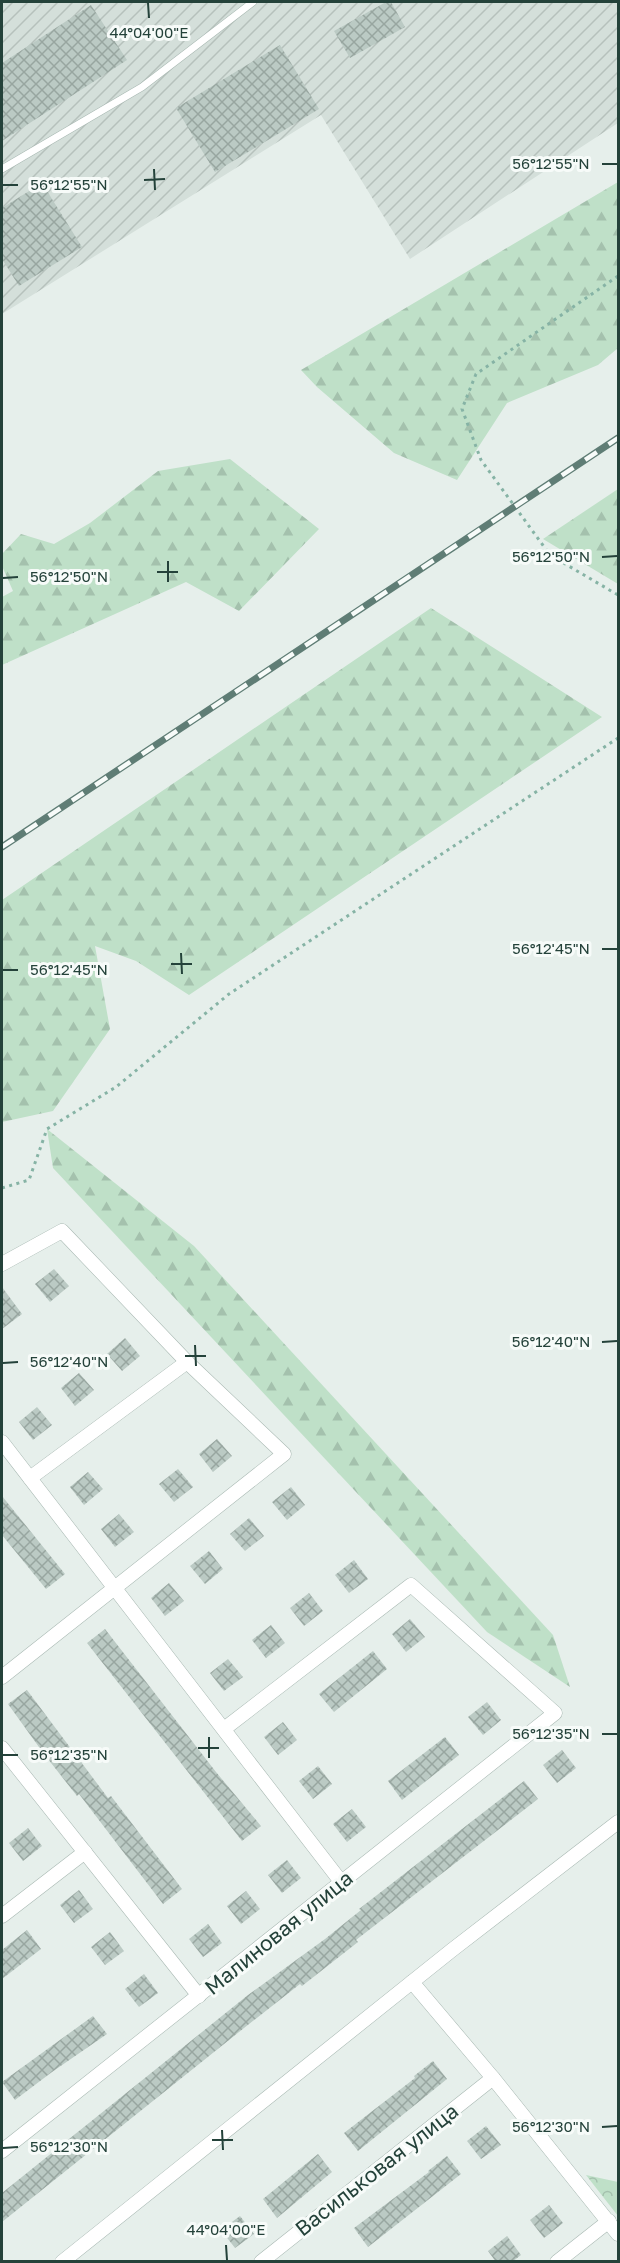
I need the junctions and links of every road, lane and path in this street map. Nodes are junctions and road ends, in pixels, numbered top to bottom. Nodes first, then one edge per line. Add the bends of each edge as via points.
1 (253, 2) edge
2 (2, 169) edge
3 (618, 276) edge
4 (618, 595) edge
5 (618, 738) edge
6 (2, 1188) edge
7 (2, 1264) edge
8 (187, 1362) junction
9 (2, 1442) edge
10 (30, 1478) junction
11 (114, 1588) junction
12 (2, 1677) edge
13 (224, 1729) junction
14 (2, 1748) edge
15 (618, 1822) edge
16 (85, 1852) junction
17 (342, 1883) junction
18 (2, 1916) edge
19 (412, 1982) junction
20 (199, 1996) junction
21 (493, 2078) junction
22 (2, 2151) edge
23 (609, 2221) junction
24 (618, 2234) edge
25 (62, 2262) edge
26 (261, 2262) edge
27 (557, 2262) edge

1 - 2 lane via 142,87
3 - 4 path via 476,374 462,409 481,460 550,555
5 - 6 path via 230,994 116,1087 47,1129 28,1179
7 - 8 street via 62,1232
8 - 10 street
8 - 11 street via 284,1454
9 - 10 street
10 - 11 street
11 - 12 street
11 - 13 street
13 - 17 street
13 - 17 street, Малиновая улица via 411,1585 555,1713
14 - 16 street
15 - 19 street
16 - 18 street
16 - 20 street
17 - 20 street, Малиновая улица
19 - 21 street
19 - 25 street
20 - 22 street, Малиновая улица
21 - 23 street
21 - 26 street, Васильковая улица
23 - 24 street
23 - 27 street

